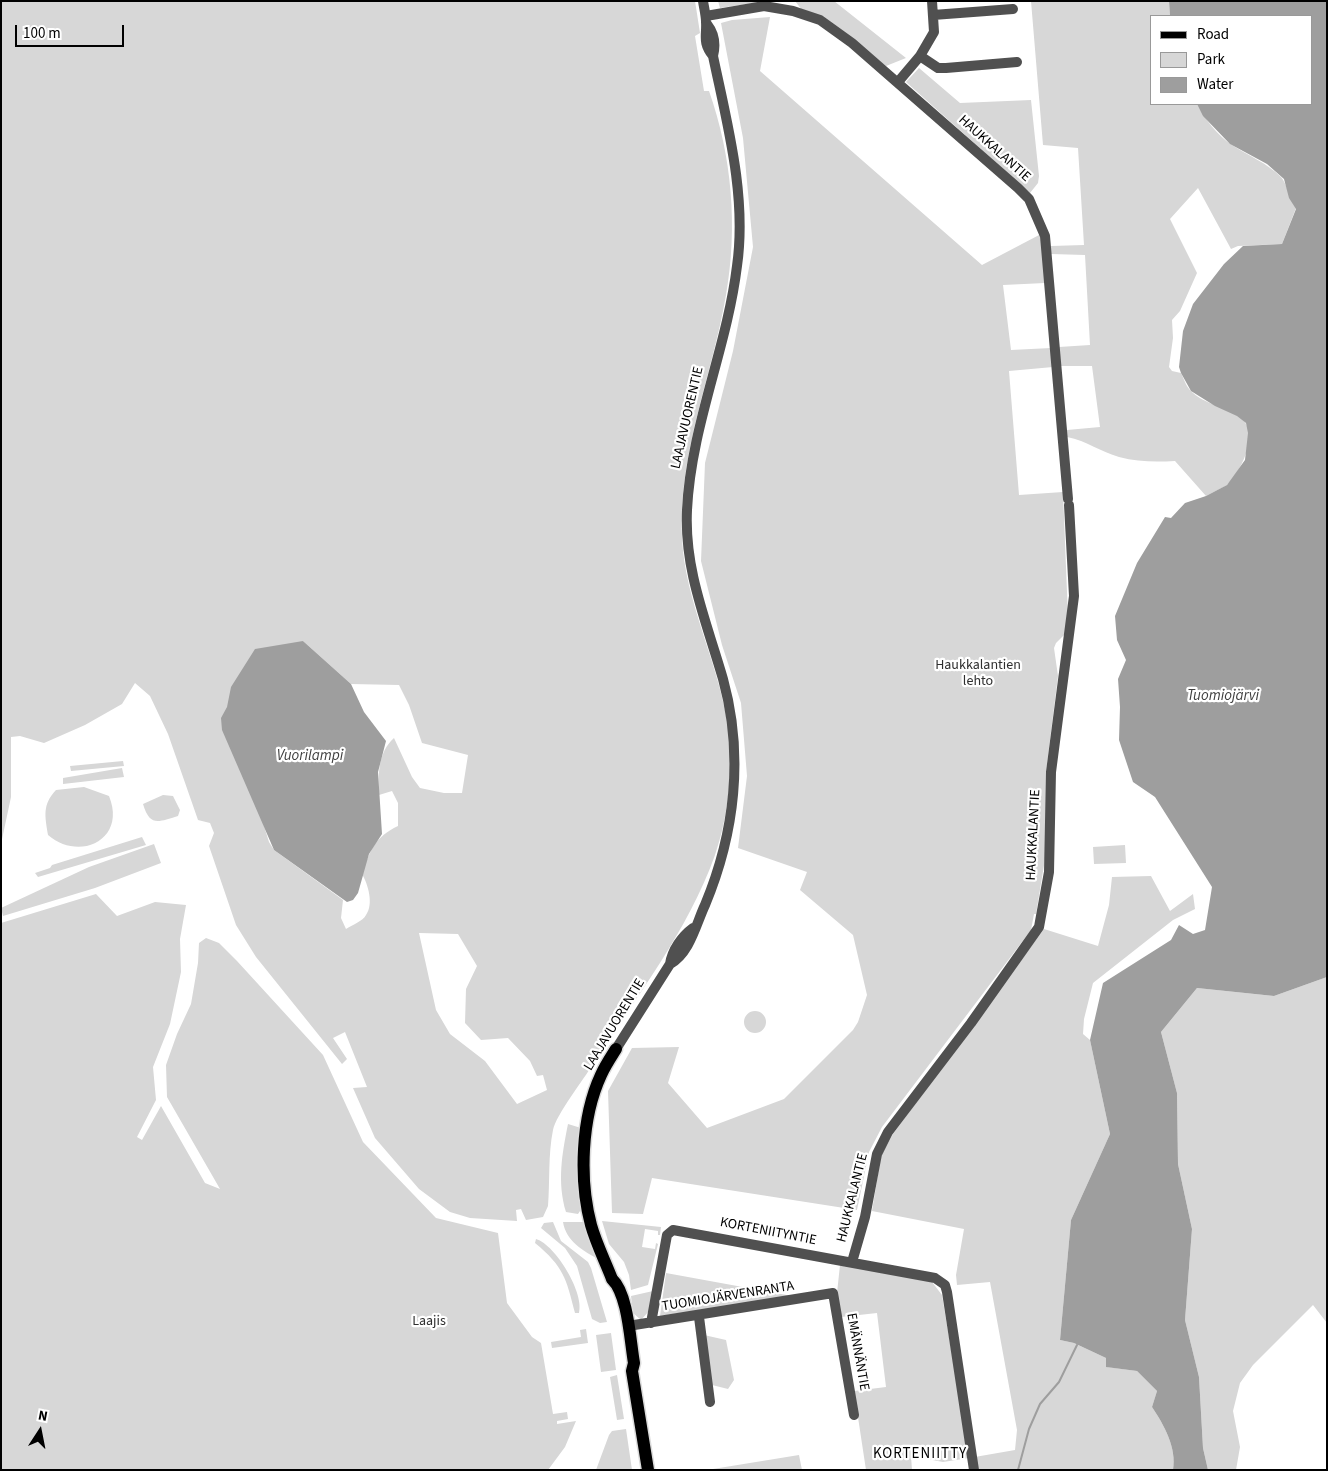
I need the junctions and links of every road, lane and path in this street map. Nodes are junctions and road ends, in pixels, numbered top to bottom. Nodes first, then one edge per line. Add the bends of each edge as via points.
1 (703, 1) edge
2 (932, 1) edge
3 (1013, 9) dead end
4 (933, 16) junction
5 (706, 20) junction
6 (920, 56) junction
7 (1017, 62) dead end
8 (898, 82) junction
9 (616, 1049) joint
10 (852, 1262) junction
11 (612, 1279) junction
12 (833, 1293) joint
13 (698, 1317) junction
14 (651, 1323) junction
15 (628, 1326) junction
16 (632, 1371) junction
17 (710, 1402) dead end
18 (854, 1415) dead end
19 (648, 1470) edge
20 (974, 1470) edge

1 - 5 street, LAAJAVUORENTIE
2 - 4 street
3 - 4 street
4 - 6 street via 934,32
5 - 8 street, HAUKKALANTIE via 752,7 793,10 820,20 844,36
5 - 9 street, LAAJAVUORENTIE via 704,32 713,56 734,164 739,243 731,302 690,473 687,530 693,578 723,680 736,758 733,796 722,856 694,928 685,934 671,956 670,964
6 - 7 street via 938,68
6 - 8 street
8 - 10 street, HAUKKALANTIE via 1029,199 1046,236 1074,596 1051,772 1049,872 1038,926 971,1023 888,1132 877,1154 865,1217
9 - 11 main road, LAAJAVUORENTIE via 600,1076 588,1120 584,1157 585,1190 592,1226
10 - 14 street, KORTENIITYNTIE via 673,1230 667,1235
10 - 20 street, KORTENIITYNTIE via 935,1278 945,1286
11 - 15 main road, LAAJAVUORENTIE via 619,1285
11 - 16 main road, LAAJAVUORENTIE via 627,1364
12 - 13 street, TUOMIOJÄRVENRANTA
12 - 18 street, EMÄNNÄNTIE
13 - 14 street, TUOMIOJÄRVENRANTA
13 - 17 street
14 - 15 street, TUOMIOJÄRVENRANTA
15 - 16 main road, LAAJAVUORENTIE via 634,1363
16 - 19 main road, LAAJAVUORENTIE

